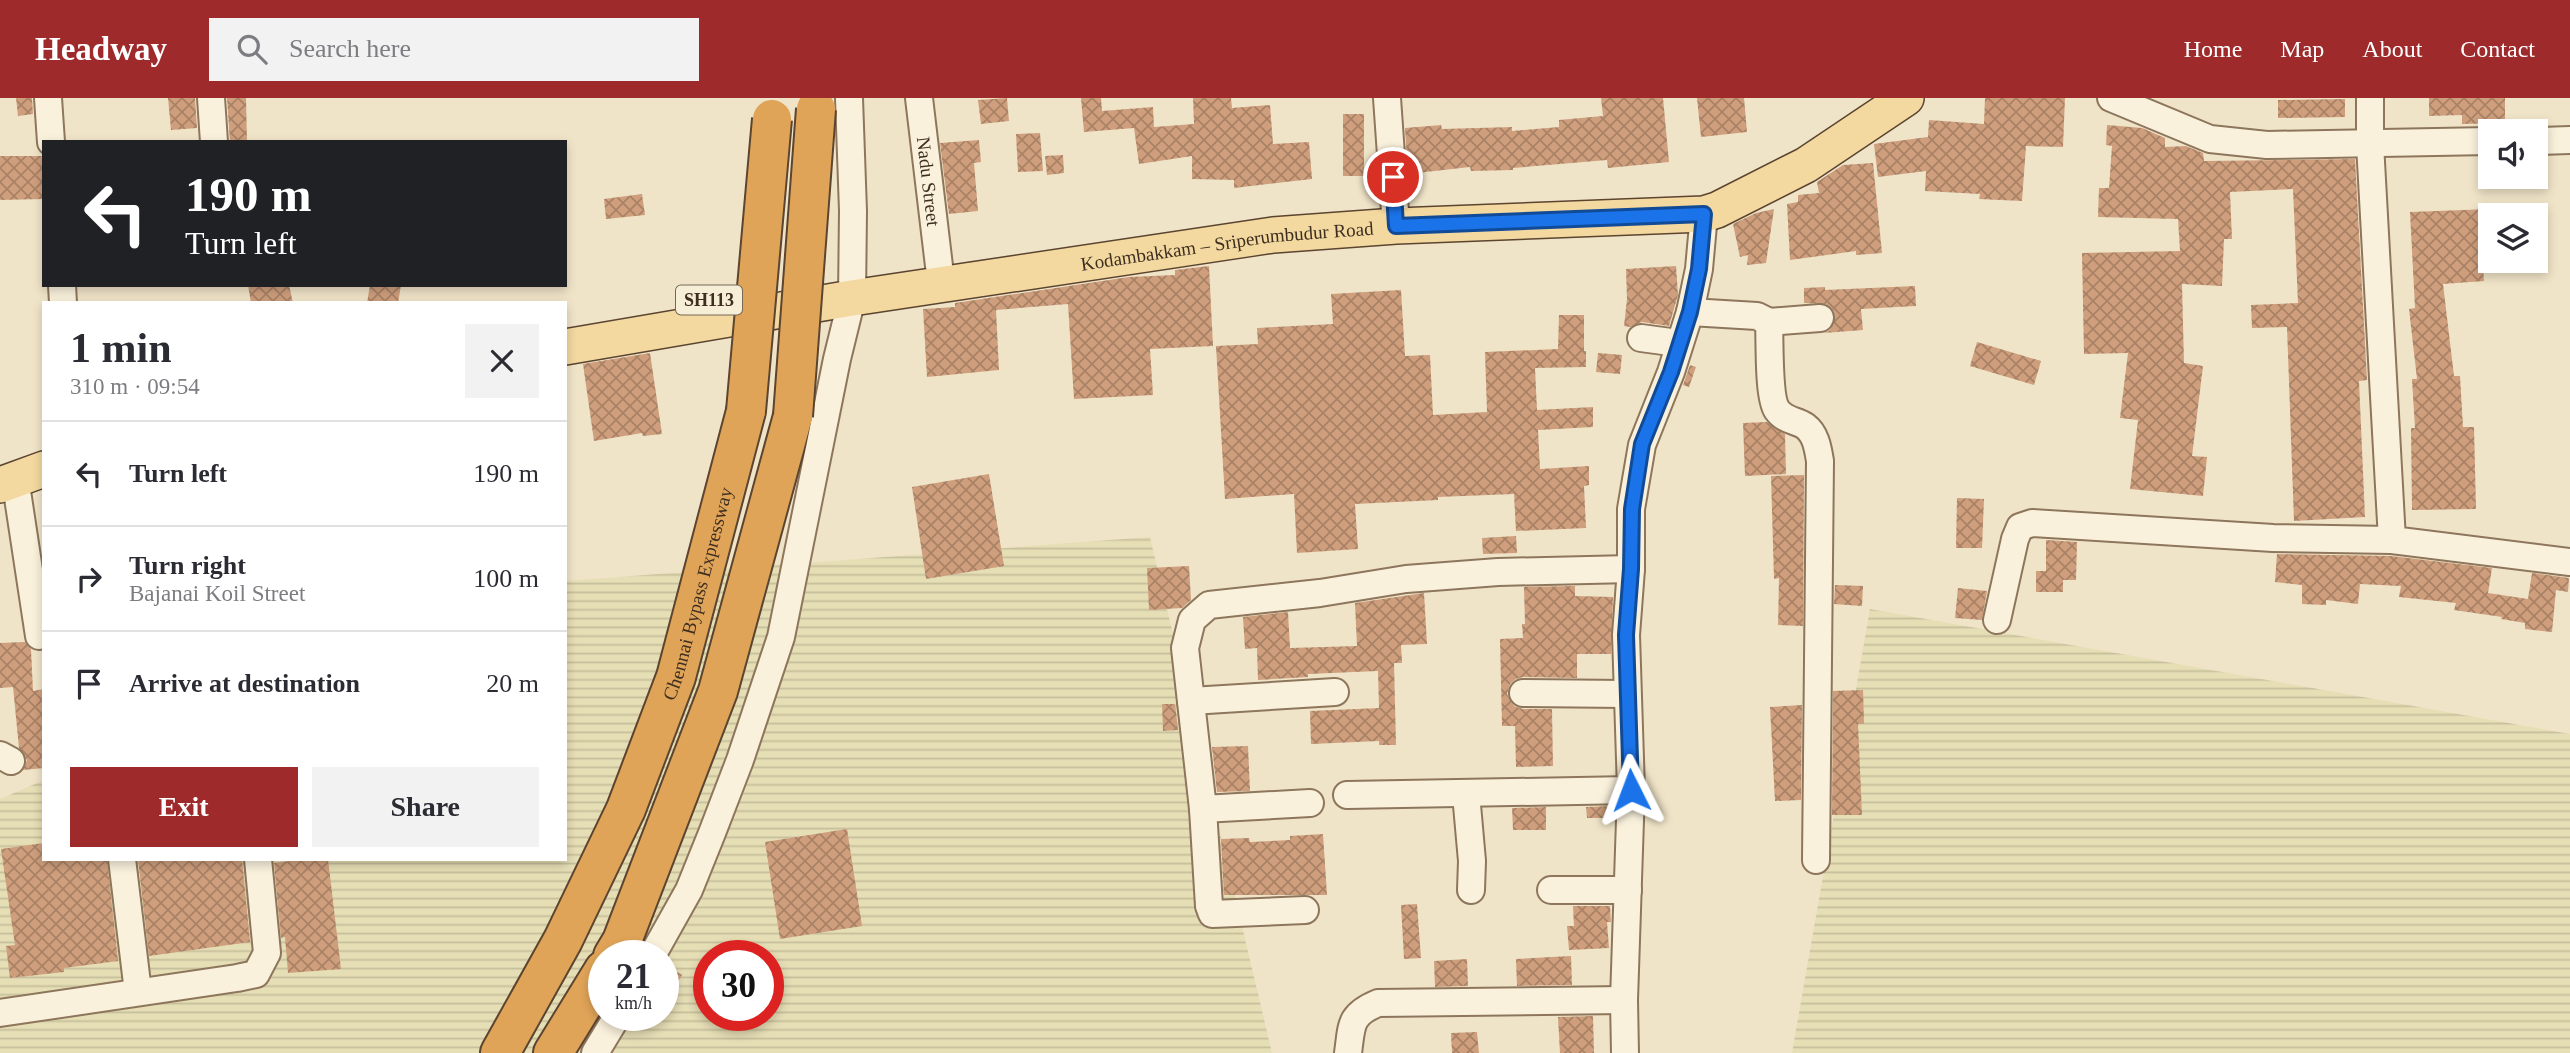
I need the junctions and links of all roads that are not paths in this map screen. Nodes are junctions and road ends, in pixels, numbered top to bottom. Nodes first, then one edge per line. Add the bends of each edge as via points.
1 (48, 98) edge
2 (211, 98) edge
3 (919, 98) edge
4 (1387, 98) edge
5 (1874, 98) edge
6 (1906, 98) edge
7 (2111, 98) edge
8 (2370, 98) edge
9 (827, 102) edge
10 (771, 109) edge
11 (51, 140) edge
12 (214, 140) edge
13 (2570, 140) edge
14 (2478, 141) edge
15 (2548, 141) edge
16 (2370, 144) junction
17 (1395, 214) junction
18 (1704, 214) junction
19 (939, 266) junction
20 (852, 286) junction
21 (1690, 312) junction
22 (1821, 318) dead end
23 (1769, 322) junction
24 (567, 326) edge
25 (1641, 338) dead end
26 (1678, 343) junction
27 (567, 348) edge
28 (42, 446) edge
29 (15, 473) edge
30 (2392, 540) junction
31 (2570, 562) edge
32 (1631, 569) junction
33 (1997, 620) dead end
34 (38, 636) dead end
35 (1335, 692) dead end
36 (1523, 693) dead end
37 (1626, 694) junction
38 (1191, 701) junction
39 (1631, 790) junction
40 (1466, 794) junction
41 (1347, 795) dead end
42 (1310, 803) dead end
43 (1203, 809) junction
44 (1816, 860) dead end
45 (122, 861) edge
46 (258, 861) edge
47 (1471, 890) dead end
48 (1551, 890) dead end
49 (1628, 890) junction
50 (1305, 910) dead end
51 (622, 940) edge
52 (661, 940) edge
53 (138, 992) junction
54 (588, 996) edge
55 (1624, 1000) junction
56 (0, 1013) edge
57 (608, 1031) edge
58 (499, 1053) edge
59 (553, 1053) edge
60 (595, 1053) edge
61 (1348, 1053) edge
62 (1625, 1053) edge

1 - 11 street
2 - 12 street
3 - 19 street, Nadu Street
4 - 17 street
5 - 17 main road, Kodambakkam – Sriperumbudur Road / SH113 via 1797,149 1711,193
6 - 18 main road, Kodambakkam – Sriperumbudur Road / SH113 via 1806,165
7 - 16 street via 2210,139 2267,145
8 - 16 street
9 - 20 street via 853,211
9 - 51 highway, bridge via 793,416 718,691
10 - 58 highway, Chennai Bypass Expressway, bridge via 746,411 676,677 626,809 563,940
13 - 15 street
14 - 16 street
16 - 30 street
17 - 18 main road, Kodambakkam – Sriperumbudur Road / SH113
17 - 19 main road, Kodambakkam – Sriperumbudur Road / SH113 via 1269,213 1152,226
17 - 20 main road, Kodambakkam – Sriperumbudur Road / SH113 via 1246,238
18 - 21 street
19 - 20 main road, Kodambakkam – Sriperumbudur Road / SH113
20 - 24 main road, Kodambakkam – Sriperumbudur Road / SH113
20 - 27 main road, Kodambakkam – Sriperumbudur Road / SH113
20 - 52 street via 781,637 740,760 689,890
21 - 23 street via 1757,316
21 - 26 street
22 - 23 street
23 - 44 street via 1772,396 1777,410 1805,426 1815,439 1820,461
25 - 26 street
26 - 32 street via 1642,444 1632,509
28 - 29 main road
29 - 34 street
30 - 31 street
30 - 33 street via 2273,538 2032,523 2020,527 2015,539
32 - 37 street
32 - 38 street via 1406,579 1209,605 1192,620 1185,648
35 - 38 street
36 - 37 street
37 - 39 street
38 - 43 street
39 - 40 street
39 - 49 street
40 - 41 street
40 - 47 street
42 - 43 street
43 - 50 street via 1212,914
45 - 53 street
46 - 53 street via 267,953 256,974
48 - 49 street
49 - 55 street
53 - 56 street
54 - 59 highway
55 - 61 street via 1377,1003 1360,1010 1351,1027
55 - 62 street
57 - 60 street

